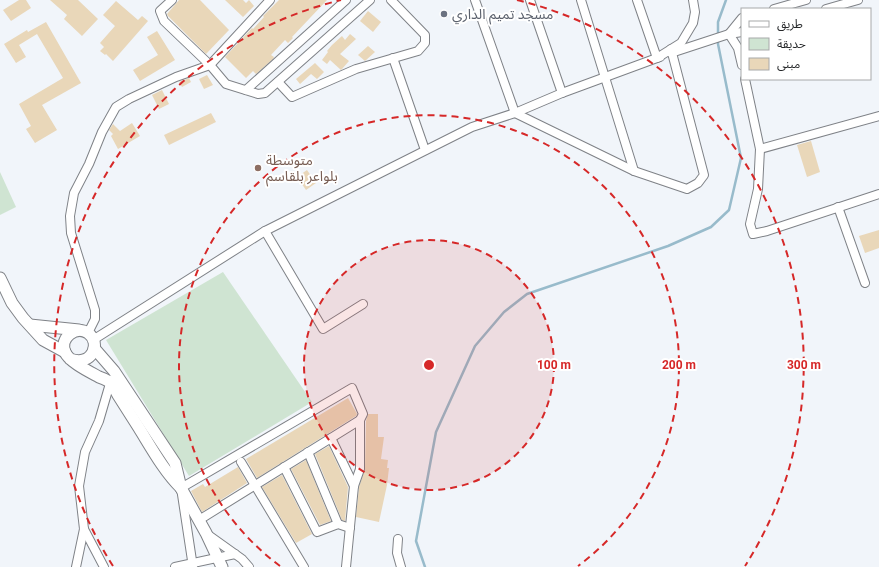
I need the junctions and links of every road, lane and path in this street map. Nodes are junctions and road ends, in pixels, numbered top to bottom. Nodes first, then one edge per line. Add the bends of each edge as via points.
1 (172, 0) edge
2 (270, 0) edge
3 (346, 0) edge
4 (370, 0) edge
5 (391, 0) edge
6 (475, 0) edge
7 (530, 0) edge
8 (581, 0) edge
9 (637, 0) edge
10 (693, 0) edge
11 (806, 0) edge
12 (858, 0) edge
13 (778, 8) edge
14 (830, 8) edge
15 (741, 19) edge
16 (741, 32) edge
17 (729, 34) junction
18 (671, 51) junction
19 (393, 58) junction
20 (657, 58) junction
21 (741, 61) edge
22 (210, 66) junction
23 (605, 77) junction
24 (745, 80) edge
25 (278, 82) junction
26 (246, 90) junction
27 (562, 93) junction
28 (515, 113) junction
29 (879, 116) edge
30 (760, 149) junction
31 (425, 150) junction
32 (634, 171) junction
33 (879, 194) edge
34 (838, 207) junction
35 (265, 231) junction
36 (0, 278) edge
37 (865, 283) dead end
38 (3, 291) edge
39 (363, 304) dead end
40 (30, 325) junction
41 (89, 338) junction
42 (67, 356) junction
43 (114, 371) junction
44 (110, 382) junction
45 (360, 420) junction
46 (330, 438) junction
47 (308, 452) junction
48 (241, 462) dead end
49 (284, 467) junction
50 (255, 485) junction
51 (354, 486) junction
52 (181, 488) junction
53 (199, 520) junction
54 (338, 524) junction
55 (350, 528) junction
56 (84, 529) junction
57 (206, 533) junction
58 (398, 539) dead end
59 (235, 554) junction
60 (220, 562) edge
61 (193, 565) edge
62 (76, 567) edge
63 (104, 567) edge
64 (175, 567) edge
65 (249, 567) edge
66 (304, 567) edge
67 (346, 567) edge
68 (401, 567) edge

1 - 22 street via 160,11 164,21
2 - 22 street
3 - 26 street
4 - 25 street
5 - 19 street via 425,35 425,43 418,51
6 - 28 street
7 - 27 street
8 - 23 street
9 - 20 street
10 - 18 street via 693,23 681,43
11 - 13 street
12 - 14 street
15 - 17 street
16 - 17 street
17 - 18 street
17 - 21 street via 738,48
18 - 20 street
18 - 32 street via 704,175 698,183 687,188
19 - 25 street via 356,69 292,97
19 - 31 street
20 - 23 street
22 - 26 street via 226,84
22 - 41 street via 176,77 116,107 74,193 70,216 71,233 95,310
23 - 27 street
23 - 32 street
24 - 30 street
25 - 26 street via 265,93 258,94
27 - 28 street
28 - 31 street via 472,127
28 - 32 street
29 - 30 street
30 - 34 street via 758,189 750,224 753,234
31 - 35 street
33 - 34 street
34 - 37 street
35 - 39 street via 322,329
35 - 41 street
36 - 38 main road
38 - 40 main road
40 - 41 main road
40 - 42 main road via 43,340
41 - 42 main road via 73,332 66,337 64,344
41 - 42 main road via 92,355 77,362
41 - 43 main road
42 - 44 main road
43 - 44 street
43 - 52 main road via 175,463
44 - 52 main road via 166,470
44 - 56 street via 100,421 85,452 79,486
45 - 46 street
45 - 51 street via 360,470
45 - 52 street via 363,414 352,388
46 - 47 street
46 - 51 street
47 - 49 street
47 - 54 street
48 - 50 street
49 - 50 street
49 - 54 street via 317,532
50 - 53 street
50 - 66 street
51 - 55 street
52 - 53 main road
52 - 61 street
53 - 57 main road
54 - 55 street
55 - 67 street
56 - 62 street
56 - 63 street
57 - 59 street
57 - 60 main road
58 - 68 street via 397,553
59 - 60 street
59 - 65 street
60 - 61 street
61 - 64 street

